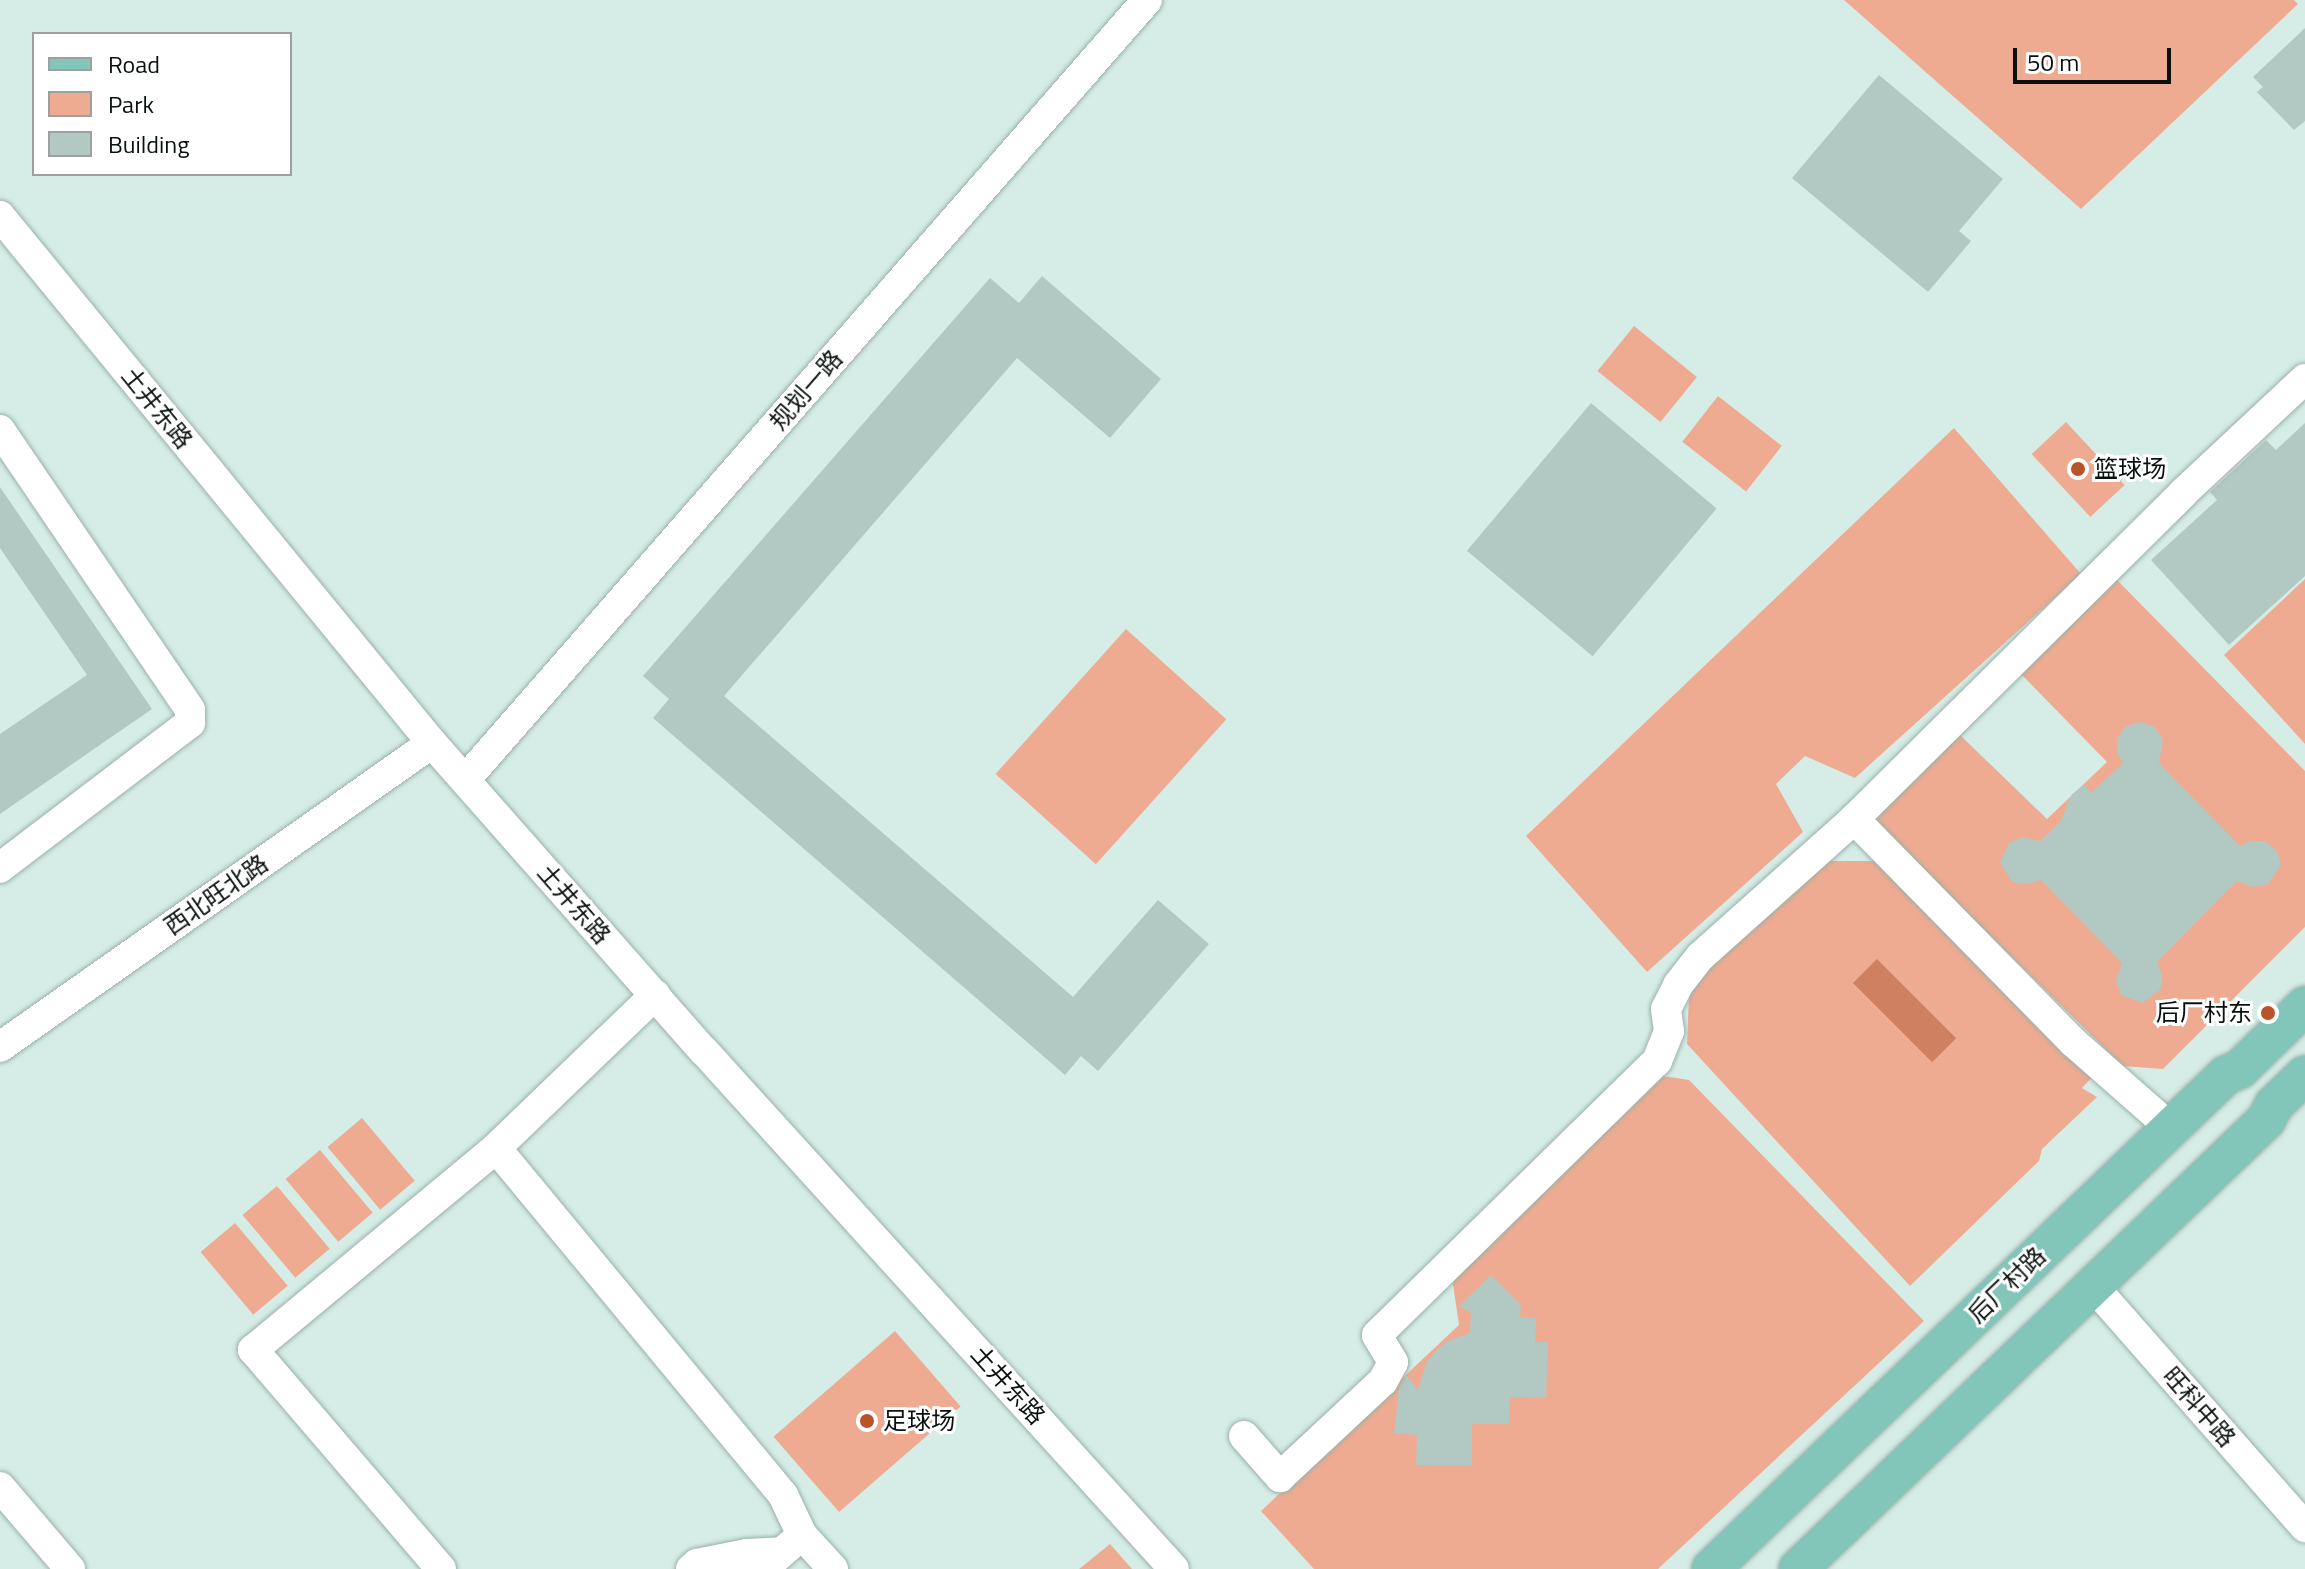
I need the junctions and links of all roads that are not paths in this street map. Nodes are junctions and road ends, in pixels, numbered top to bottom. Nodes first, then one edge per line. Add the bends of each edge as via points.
1 (1147, 0) edge
2 (0, 216) edge
3 (2305, 379) edge
4 (0, 430) edge
5 (432, 743) junction
6 (465, 780) junction
7 (1854, 819) junction
8 (0, 868) edge
9 (655, 995) junction
10 (2305, 1006) edge
11 (0, 1047) edge
12 (2305, 1075) edge
13 (2171, 1128) junction
14 (496, 1148) junction
15 (2094, 1287) junction
16 (1244, 1436) dead end
17 (0, 1487) edge
18 (2305, 1527) edge
19 (783, 1552) edge
20 (70, 1569) edge
21 (441, 1569) edge
22 (691, 1569) edge
23 (833, 1569) edge
24 (1174, 1569) edge
25 (1711, 1569) edge
26 (1798, 1569) edge

1 - 6 street, 规划一路
2 - 5 street, 土井东路
3 - 7 street
4 - 8 street via 190,710 190,723
5 - 6 street, 土井东路
5 - 11 street, 西北旺北路
6 - 9 street, 土井东路
7 - 13 street via 2073,1042
7 - 16 street via 1701,956 1666,1009 1669,1031 1657,1061 1377,1335 1393,1362 1383,1381 1280,1477
9 - 14 street
9 - 24 street, 土井东路
10 - 13 main road, 后厂村路
12 - 15 main road via 2266,1120
13 - 25 main road, 后厂村路
14 - 19 street via 783,1495
14 - 21 street via 253,1350
15 - 18 street, 旺科中路
15 - 26 main road
17 - 20 street
19 - 22 street via 747,1554
19 - 23 street

